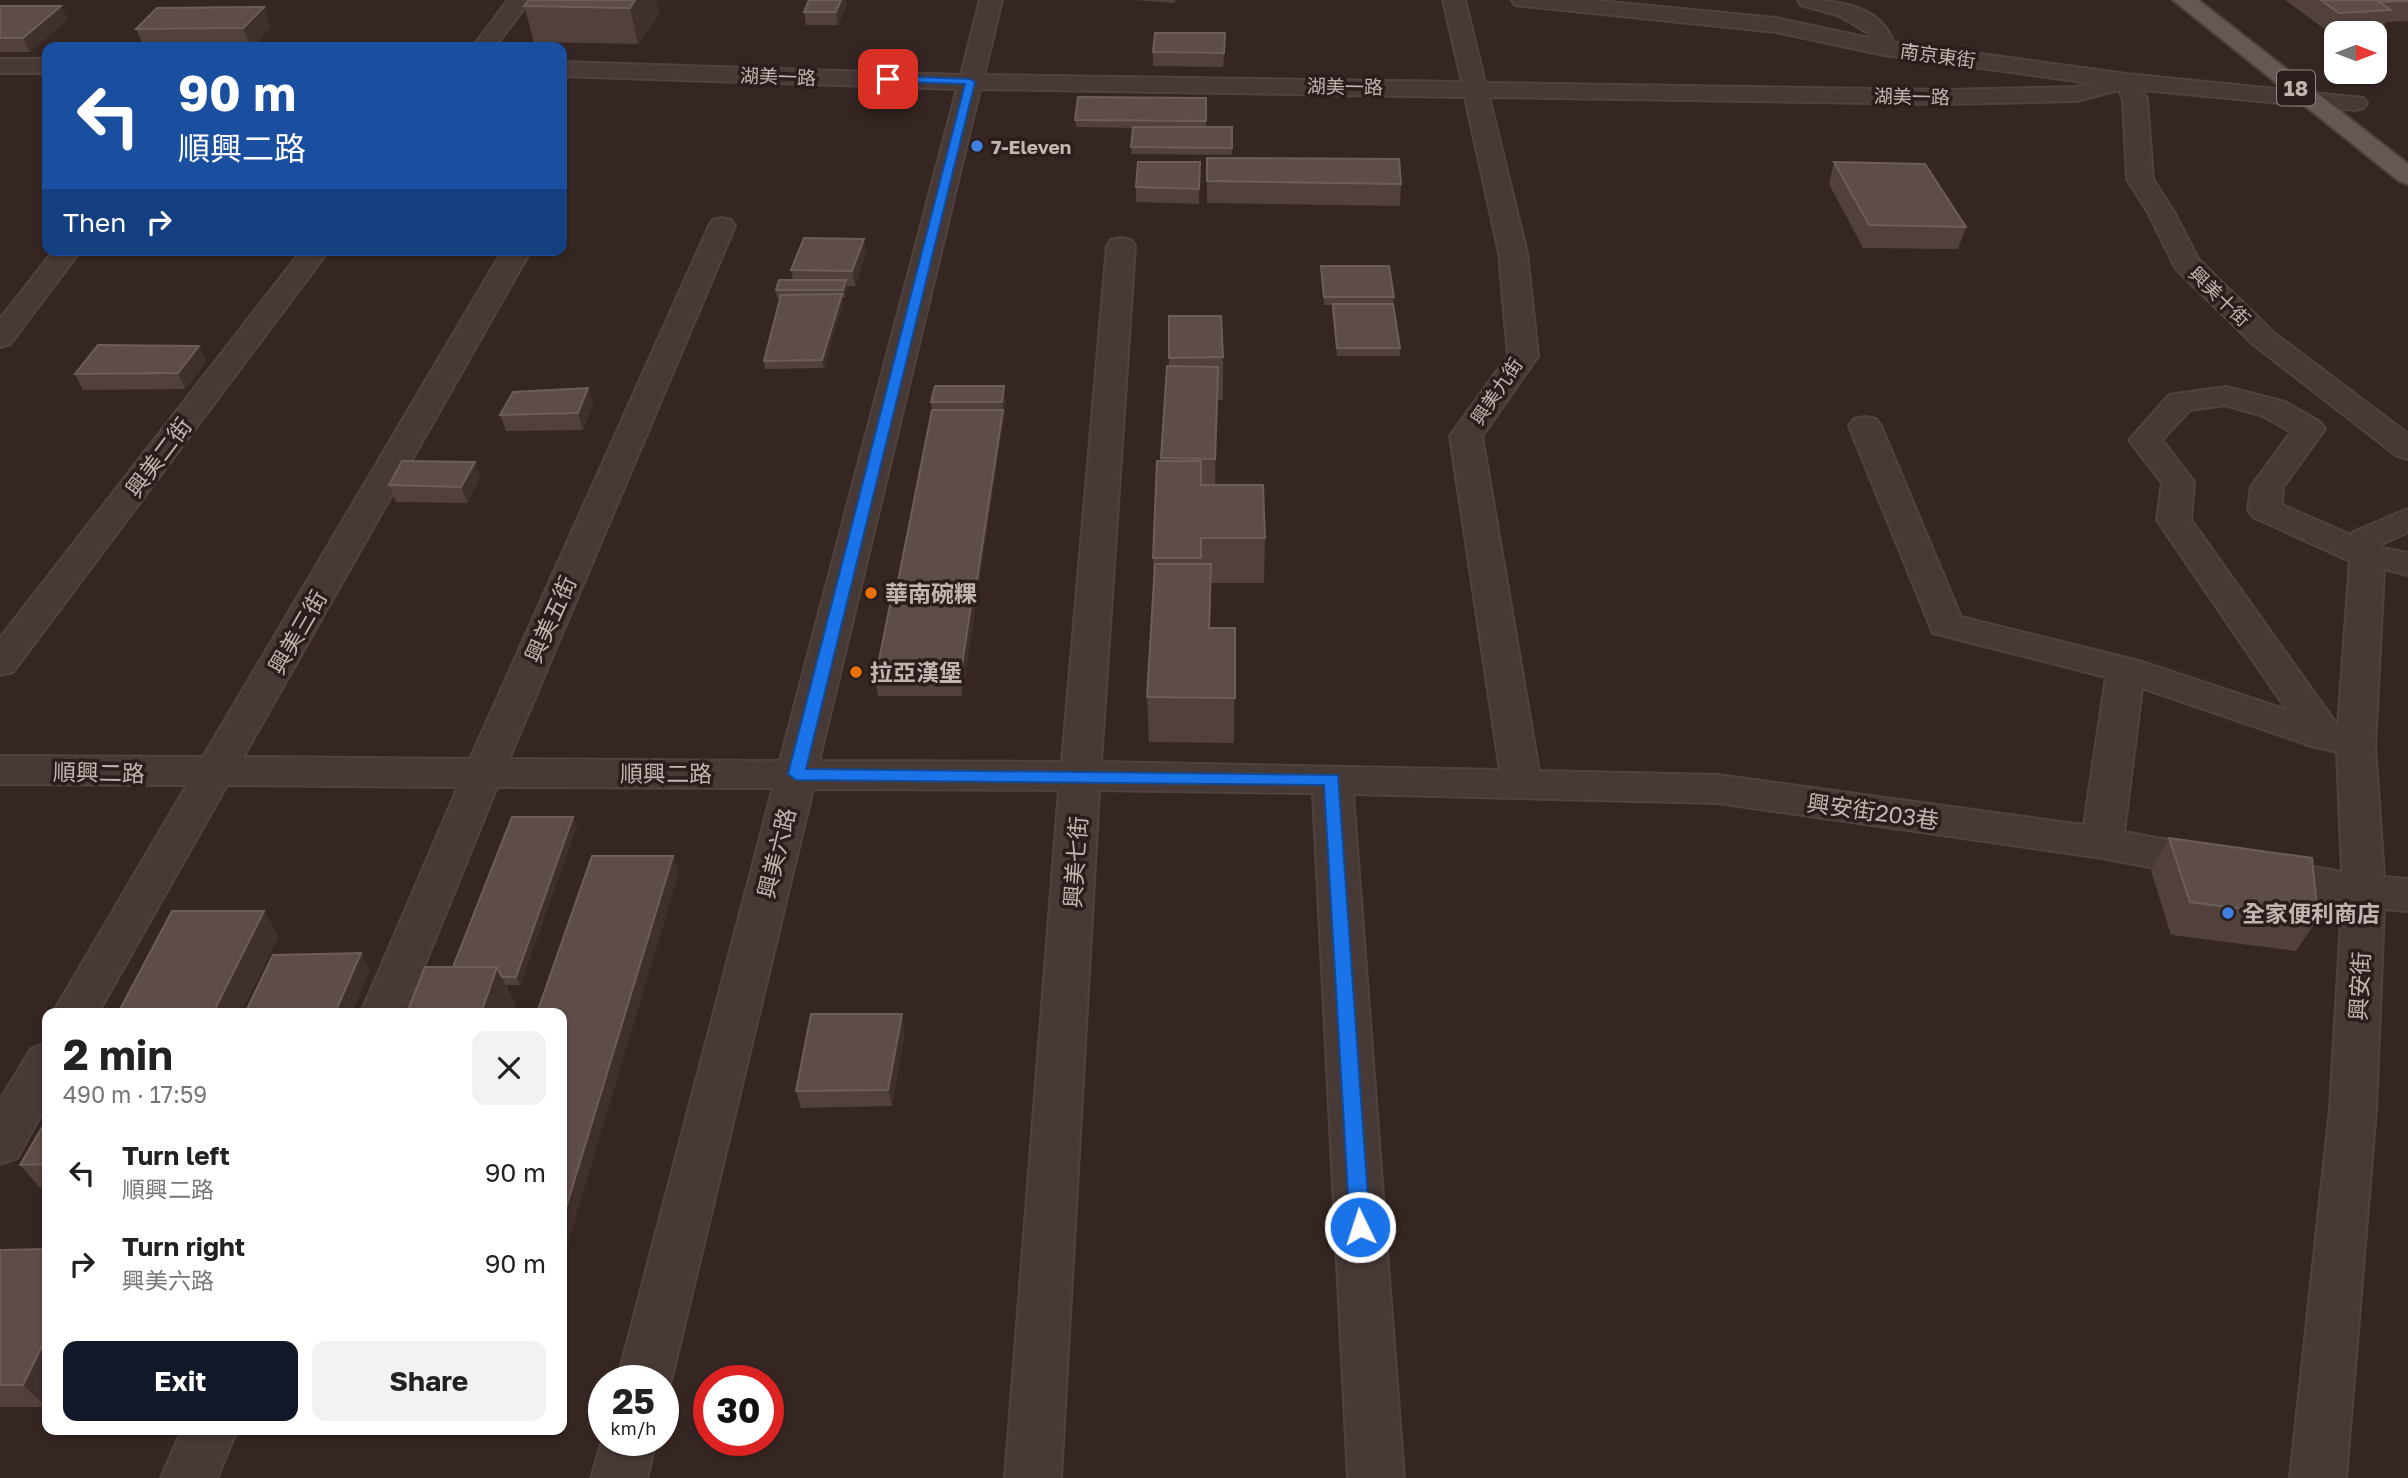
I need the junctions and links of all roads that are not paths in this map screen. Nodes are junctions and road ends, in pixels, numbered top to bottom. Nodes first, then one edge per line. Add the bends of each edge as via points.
1 (519, 0) edge
2 (991, 0) edge
3 (1454, 0) edge
4 (1523, 0) edge
5 (1809, 0) edge
6 (2184, 0) edge
7 (488, 42) edge
8 (1884, 48) junction
9 (0, 66) edge
10 (42, 66) edge
11 (567, 69) edge
12 (2127, 81) junction
13 (970, 82) junction
14 (2331, 84) edge
15 (1472, 87) junction
16 (2309, 99) junction
17 (2363, 110) joint
18 (2408, 176) edge
19 (722, 226) dead end
20 (1121, 246) dead end
21 (63, 256) edge
22 (311, 256) edge
23 (514, 256) edge
24 (0, 338) edge
25 (1865, 426) dead end
26 (2408, 449) edge
27 (2408, 519) edge
28 (2367, 555) junction
29 (2408, 565) edge
30 (0, 663) edge
31 (2126, 670) junction
32 (2341, 741) junction
33 (0, 770) edge
34 (483, 772) junction
35 (215, 773) junction
36 (796, 774) junction
37 (1080, 776) junction
38 (1332, 779) junction
39 (1522, 785) junction
40 (2102, 843) junction
41 (2364, 892) junction
42 (2408, 895) edge
43 (78, 1008) edge
44 (385, 1008) edge
45 (42, 1071) edge
46 (0, 1143) edge
47 (647, 1365) edge
48 (208, 1435) edge
49 (625, 1456) edge
50 (190, 1478) edge
51 (619, 1478) edge
52 (1032, 1478) edge
53 (1376, 1478) edge
54 (2318, 1478) edge

1 - 7 street
2 - 13 street, 興美六路
3 - 15 street, 興美九街
4 - 8 street, 南京東街 via 1776,25
5 - 8 street via 1848,11 1878,30
6 - 16 main road, 18
8 - 12 street, 南京東街
9 - 10 street
11 - 13 street, 湖美一路
12 - 15 street, 湖美一路 via 2076,94 1945,97
12 - 16 street, 南京東街
12 - 26 street, 興美十街 via 2135,99 2140,179 2186,263 2264,338
13 - 15 street, 湖美一路
13 - 36 street, 興美六路
14 - 17 main road, 18
15 - 39 street, 興美九街 via 1513,253 1523,356 1466,436
16 - 17 street, 南京東街
16 - 18 main road, 18
19 - 34 street, 興美五街
20 - 37 street, 興美七街
21 - 24 street
22 - 30 street, 興美二街
23 - 35 street, 興美三街
25 - 31 street via 1946,625
27 - 28 street, 興安街 via 2365,539
28 - 29 street
28 - 32 street, 興安街
28 - 32 street via 2265,510 2267,487 2309,429 2274,409 2226,396 2180,402 2145,440 2178,481 2174,520
31 - 32 street
31 - 40 street
32 - 41 street, 興安街
33 - 35 street, 順興二路
34 - 35 street, 順興二路
34 - 36 street, 順興二路
34 - 44 street, 興美五街
35 - 43 street, 興美三街
36 - 37 street, 順興二路
36 - 47 street, 興美六路
37 - 38 street, 順興二路
37 - 52 street, 興美七街
38 - 39 street, 興安街203巷
38 - 53 street
39 - 40 street, 興安街203巷 via 1718,789
40 - 41 street, 興安街203巷
41 - 42 street, 興安街203巷
41 - 54 street, 興安街 via 2353,1109
45 - 46 street
48 - 50 street
49 - 51 street

